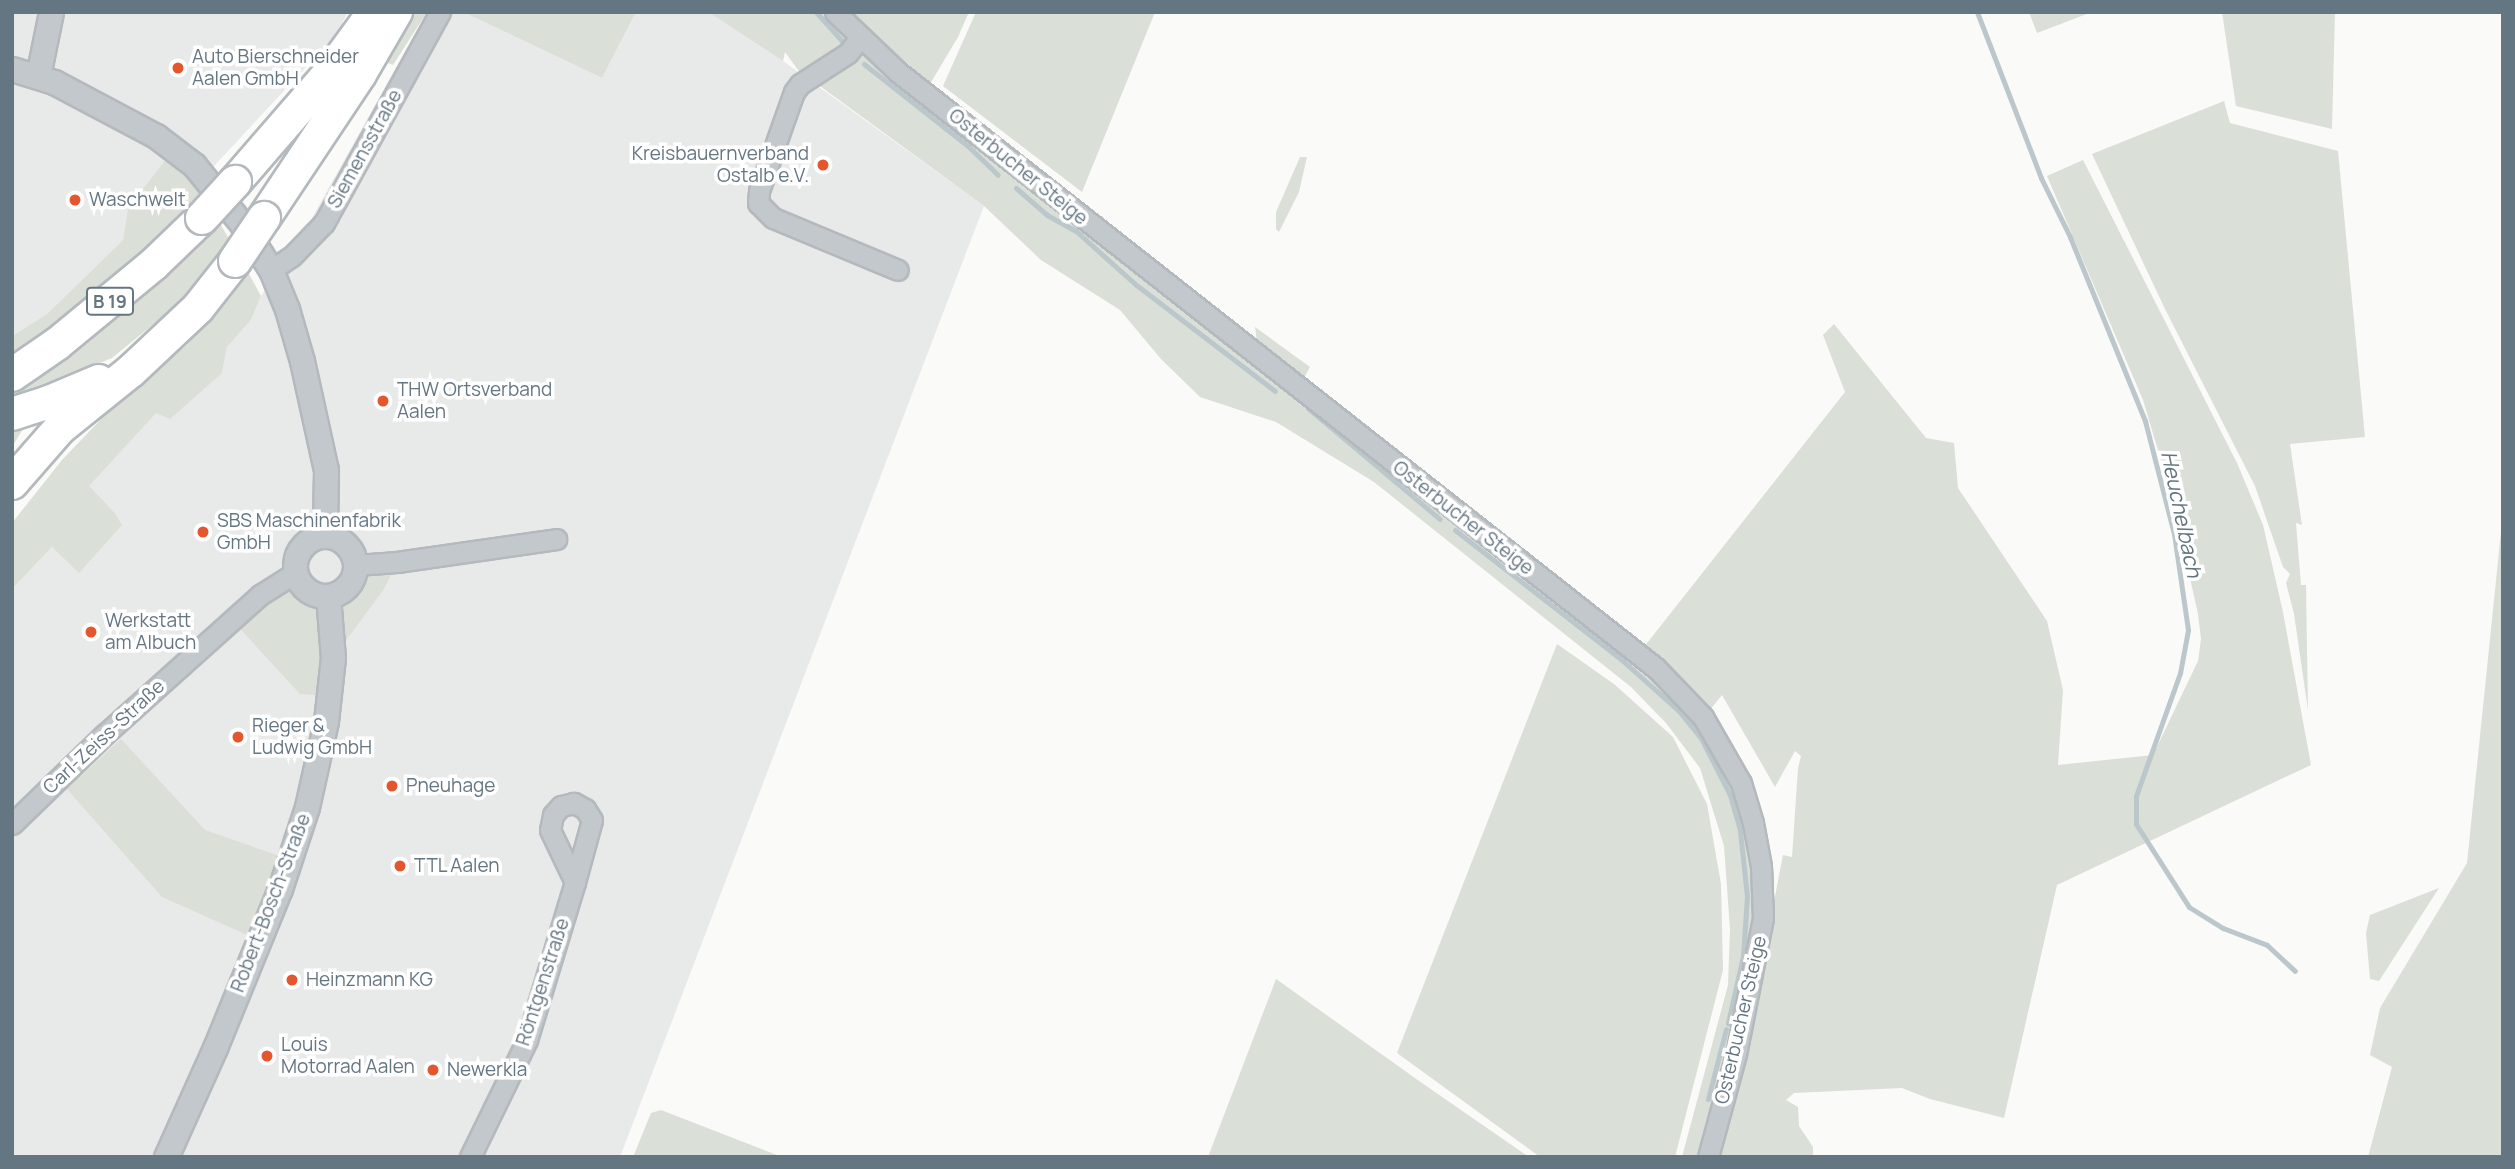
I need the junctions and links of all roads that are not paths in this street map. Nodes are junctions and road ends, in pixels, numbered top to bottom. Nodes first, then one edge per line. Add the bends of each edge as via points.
1 (51, 12) edge
2 (374, 12) edge
3 (396, 12) edge
4 (440, 12) edge
5 (835, 12) edge
6 (860, 38) junction
7 (12, 69) edge
8 (38, 76) junction
9 (271, 270) junction
10 (898, 270) dead end
11 (159, 346) junction
12 (12, 375) edge
13 (12, 414) edge
14 (12, 482) edge
15 (325, 535) junction
16 (556, 538) dead end
17 (355, 565) junction
18 (295, 573) junction
19 (328, 596) junction
20 (12, 824) edge
21 (575, 881) dead end
22 (166, 1157) edge
23 (470, 1157) edge
24 (1708, 1157) edge

1 - 8 street
2 - 12 highway, B 19, bridge via 331,71 202,218 136,279
3 - 11 highway, bridge via 360,75 235,261 198,308
4 - 9 street, Siemensstraße via 324,223
5 - 6 street, Osterbucher Steige
6 - 10 street via 848,53 794,93 758,202 773,218
6 - 24 street, Osterbucher Steige via 1656,668 1703,717 1741,783 1753,823 1763,918
7 - 8 street
8 - 9 street via 156,136 194,165 242,224
9 - 15 street via 287,309 318,426 326,470
11 - 13 highway via 81,390
11 - 14 highway via 60,428
15 - 17 street via 346,544
15 - 18 street via 301,546 294,560
16 - 17 street
17 - 19 street via 347,587
18 - 19 street via 306,591
18 - 20 street, Carl-Zeiss-Straße via 260,595
19 - 22 street, Robert-Bosch-Straße via 333,658 326,721 307,807 275,901
21 - 23 street, Röntgenstraße via 527,1040

